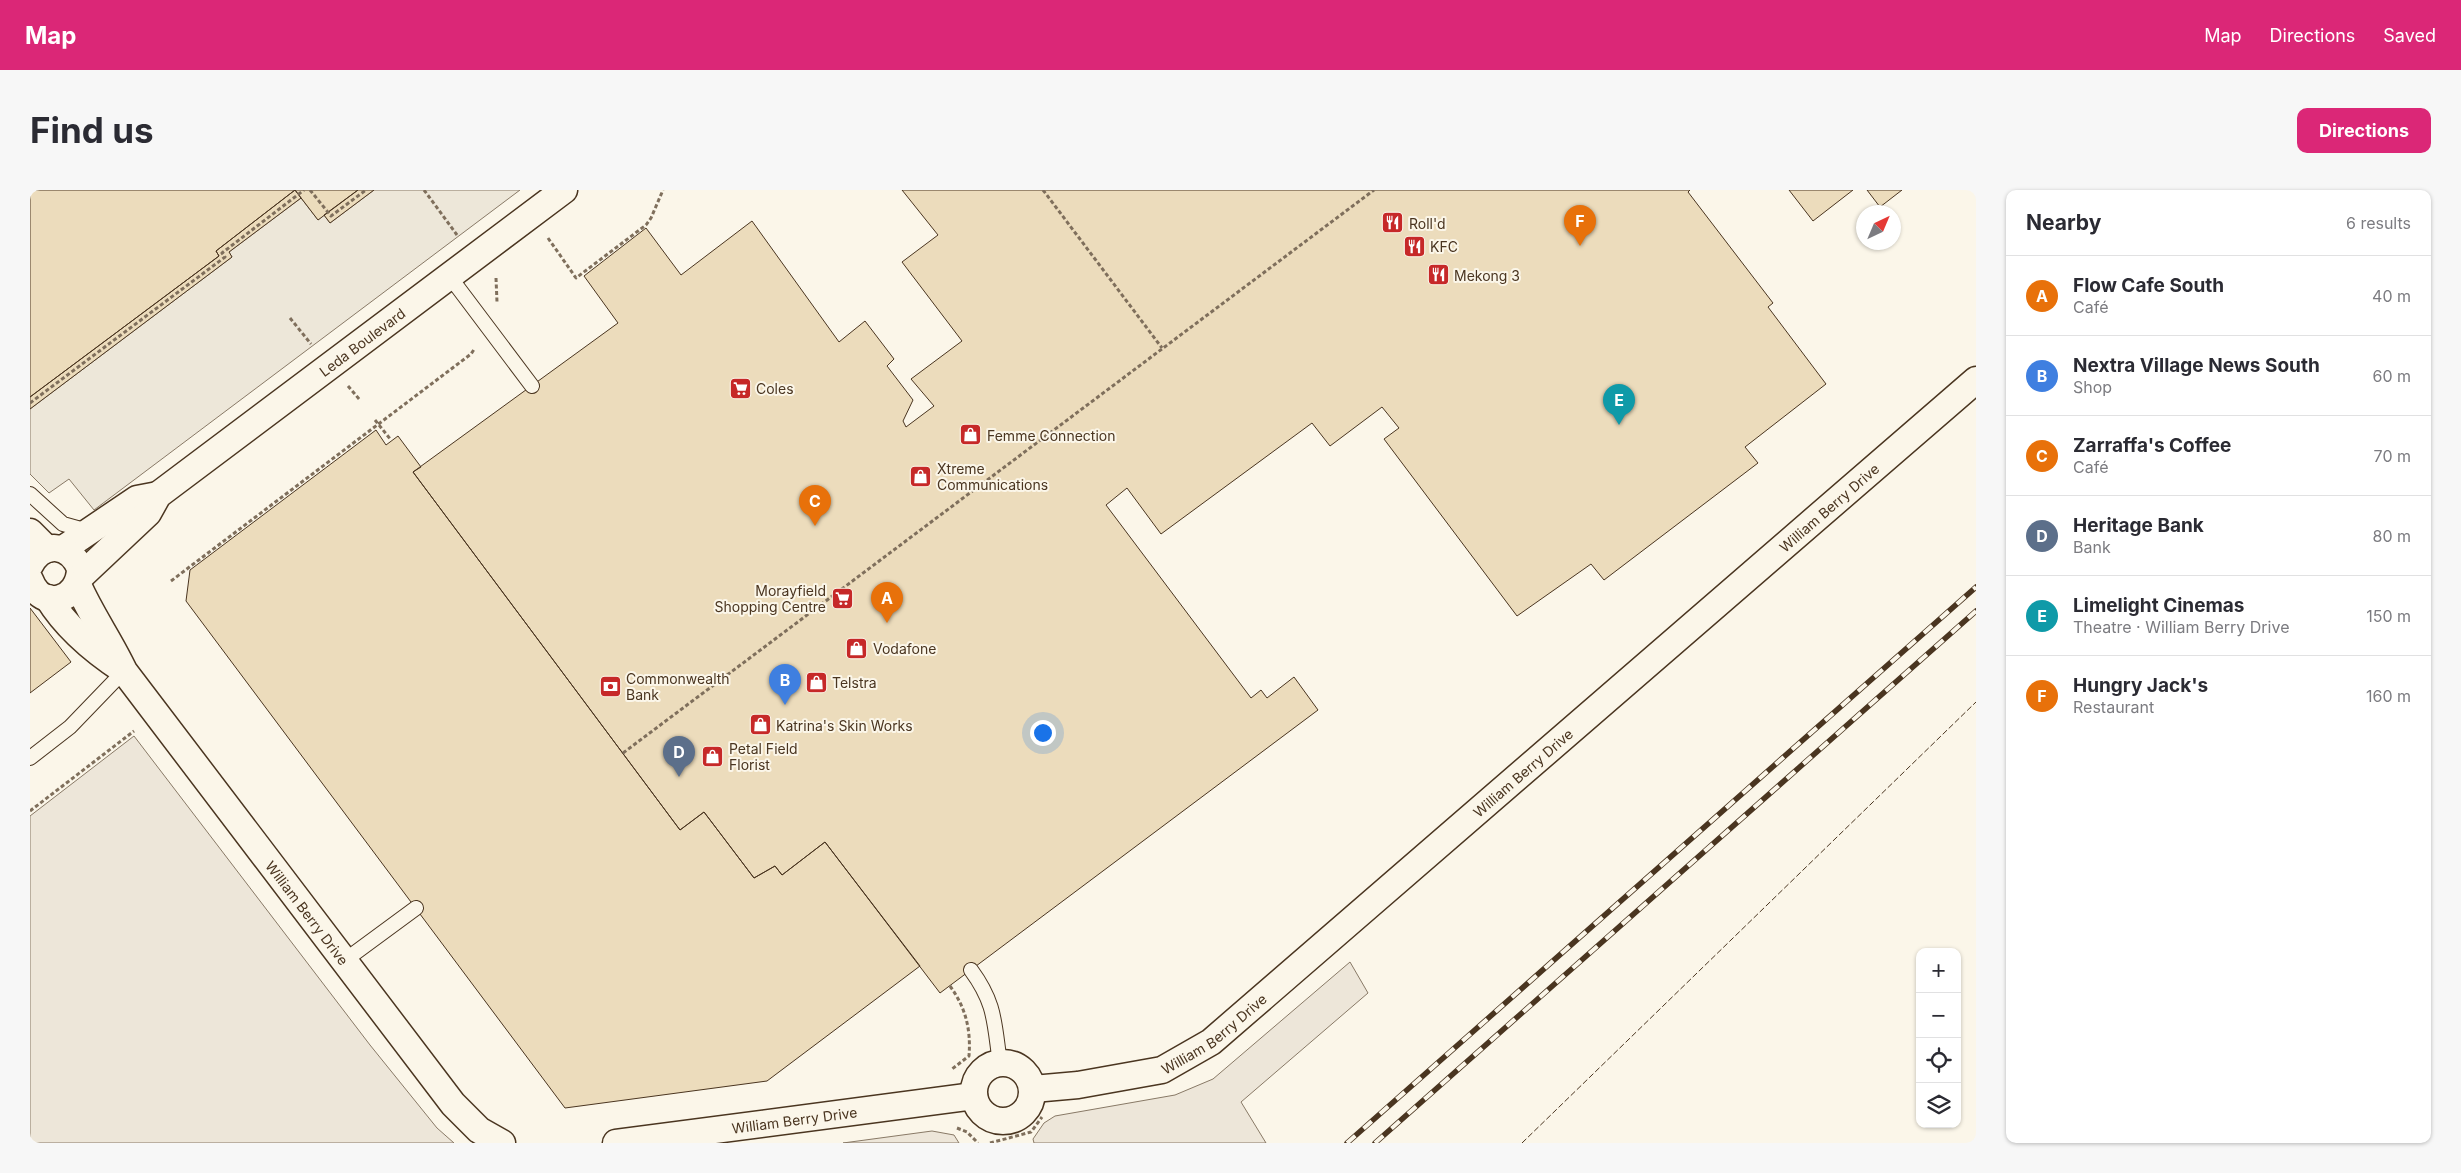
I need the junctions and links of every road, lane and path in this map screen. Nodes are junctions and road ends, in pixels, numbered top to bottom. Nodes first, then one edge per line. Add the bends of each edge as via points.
1 (304, 190) edge
2 (310, 190) edge
3 (366, 190) edge
4 (564, 190) edge
5 (663, 190) edge
6 (1043, 190) edge
7 (1374, 190) edge
8 (548, 237) dead end
9 (496, 274) dead end
10 (450, 277) junction
11 (498, 304) dead end
12 (290, 318) dead end
13 (474, 345) dead end
14 (314, 347) dead end
15 (1162, 348) junction
16 (1976, 380) edge
17 (347, 386) dead end
18 (532, 386) dead end
19 (360, 400) dead end
20 (30, 403) edge
21 (376, 421) junction
22 (391, 440) dead end
23 (30, 494) edge
24 (158, 495) junction
25 (88, 531) junction
26 (43, 549) edge
27 (30, 580) edge
28 (79, 581) junction
29 (171, 581) dead end
30 (48, 598) junction
31 (124, 671) junction
32 (137, 729) dead end
33 (622, 753) dead end
34 (30, 758) edge
35 (30, 811) edge
36 (416, 908) dead end
37 (344, 961) junction
38 (971, 970) dead end
39 (950, 986) dead end
40 (1000, 1063) junction
41 (946, 1075) dead end
42 (1032, 1090) junction
43 (974, 1096) junction
44 (954, 1127) dead end
45 (1009, 1136) edge
46 (502, 1143) edge
47 (616, 1143) edge
48 (978, 1143) edge

1 - 20 path via 222,253 225,257
2 - 3 path via 331,216
4 - 10 street, Leda Boulevard
5 - 8 path via 646,225 576,278
6 - 15 path
7 - 15 path
9 - 11 path
10 - 18 lane
10 - 24 street, Leda Boulevard
12 - 14 path
13 - 21 path via 470,354
15 - 33 path
16 - 42 street, William Berry Drive via 1211,1042 1162,1070
17 - 19 path
21 - 22 path
21 - 29 path
23 - 25 lane via 63,524
24 - 25 street, Leda Boulevard via 137,499
24 - 28 street, Leda Boulevard via 148,512
25 - 26 street, Leda Boulevard
26 - 28 street, William Berry Drive via 76,560 80,568
27 - 30 street, William Berry Drive via 34,589
28 - 30 street, Leda Boulevard via 65,597
28 - 31 street, William Berry Drive via 87,606
30 - 31 street, William Berry Drive via 58,615 95,651
31 - 34 lane via 70,727
31 - 37 street, William Berry Drive
32 - 35 path
36 - 37 lane
37 - 46 street, William Berry Drive via 452,1104 479,1130
38 - 40 lane via 992,1006
39 - 41 path via 964,1011 970,1041 969,1056
40 - 42 street via 1009,1063 1025,1073
40 - 43 street via 983,1071 974,1086
42 - 45 street via 1029,1108
43 - 45 street via 988,1118
43 - 47 street, William Berry Drive
44 - 48 path via 967,1132

